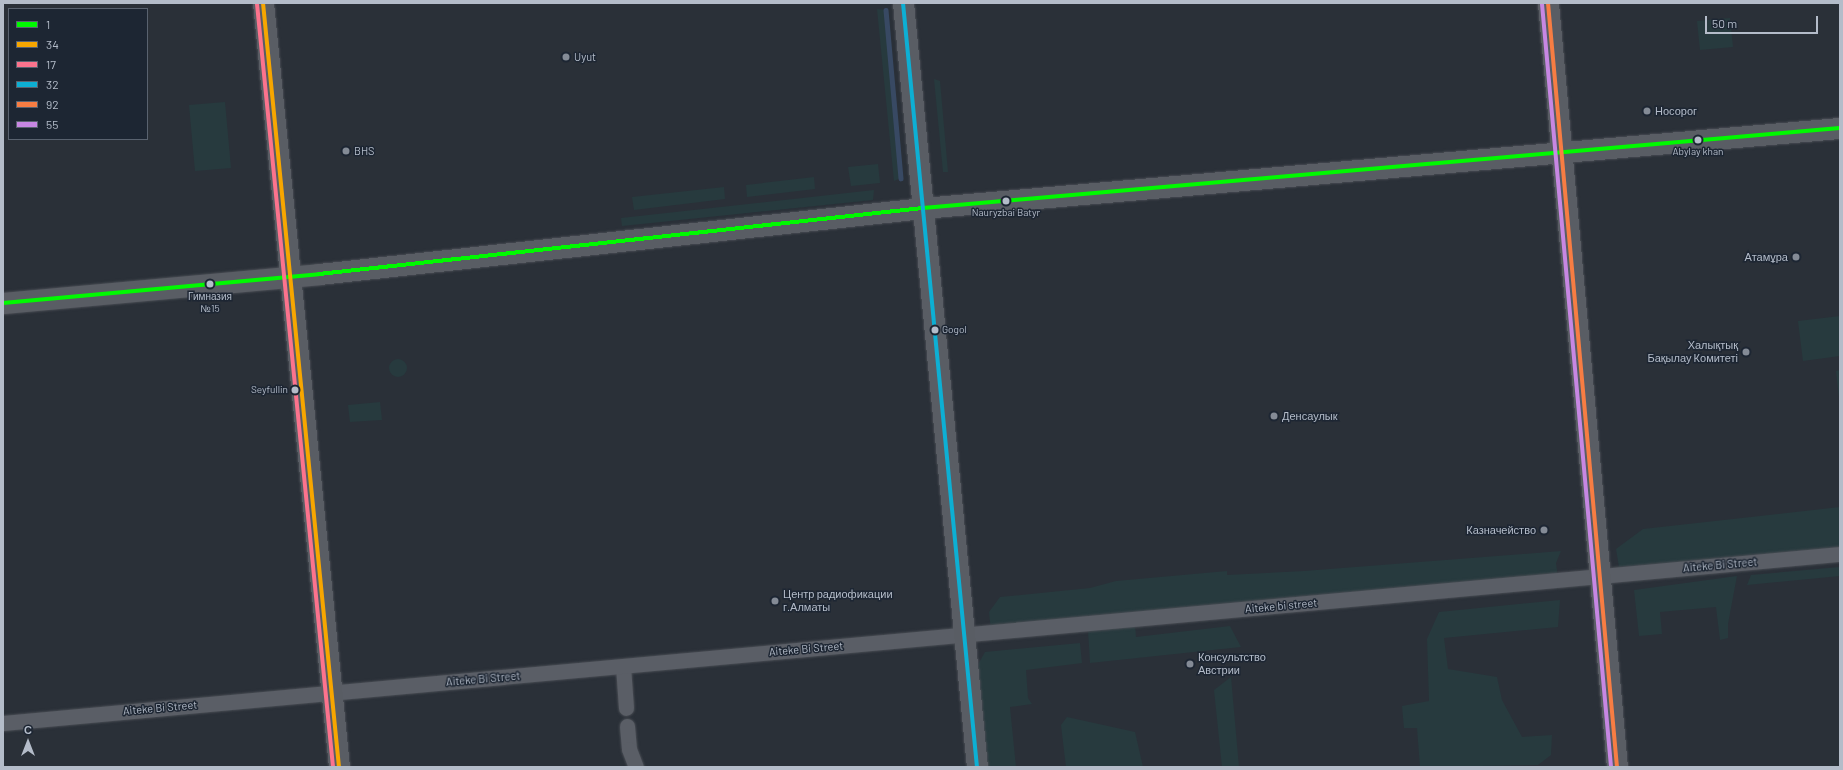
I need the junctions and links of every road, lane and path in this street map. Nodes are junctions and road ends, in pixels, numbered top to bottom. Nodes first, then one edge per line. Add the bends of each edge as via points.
1 (263, 3) edge
2 (902, 3) edge
3 (1548, 3) edge
4 (1840, 128) edge
5 (1561, 152) junction
6 (923, 208) junction
7 (290, 277) junction
8 (3, 303) edge
9 (1840, 554) edge
10 (1600, 576) junction
11 (963, 634) junction
12 (623, 666) junction
13 (332, 694) junction
14 (626, 708) dead end
15 (3, 723) edge
16 (627, 726) dead end
17 (339, 767) edge
18 (636, 767) edge
19 (977, 767) edge
20 (1617, 767) edge

1 - 7 main road
2 - 6 main road
3 - 5 main road
4 - 5 main road
5 - 6 main road
5 - 10 main road
6 - 7 main road
6 - 11 main road
7 - 8 main road
7 - 13 main road
9 - 10 street, Aiteke Bi Street
10 - 11 street, Aiteke bi street
10 - 20 main road
11 - 12 street, Aiteke Bi Street
11 - 19 main road
12 - 13 street, Aiteke Bi Street
12 - 14 street
13 - 15 street, Aiteke Bi Street
13 - 17 main road
16 - 18 street via 629,749

